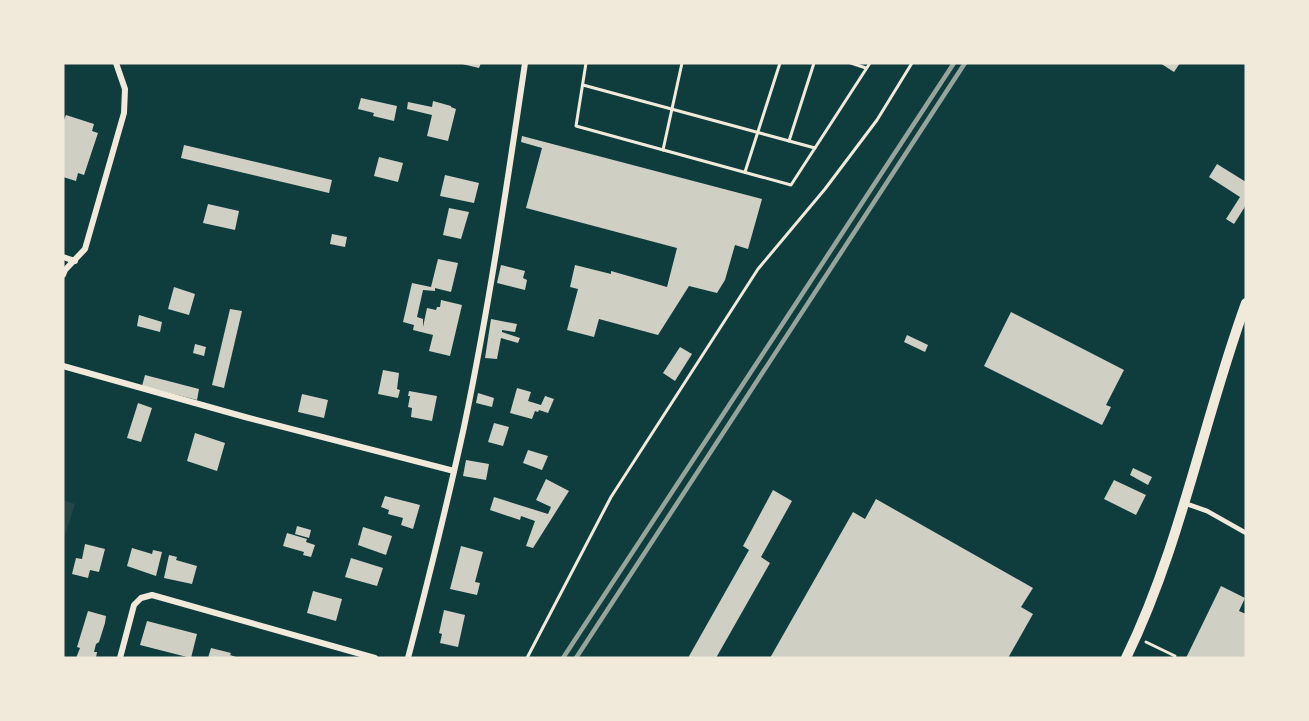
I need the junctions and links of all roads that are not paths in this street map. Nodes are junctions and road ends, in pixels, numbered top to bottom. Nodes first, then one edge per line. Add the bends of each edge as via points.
1 (116, 63) edge
2 (525, 63) edge
3 (63, 257) edge
4 (75, 261) junction
5 (63, 275) edge
6 (1246, 303) edge
7 (63, 366) edge
8 (454, 471) junction
9 (1184, 503) junction
10 (1246, 533) edge
11 (120, 658) edge
12 (375, 658) edge
13 (408, 658) edge
14 (1126, 658) edge

1 - 4 street via 125,89 124,113 85,249
2 - 8 street via 489,293
3 - 4 street
4 - 5 street
6 - 9 street
7 - 8 street
8 - 13 street
9 - 10 lane
9 - 14 street via 1156,592
11 - 12 street via 134,605 152,595

